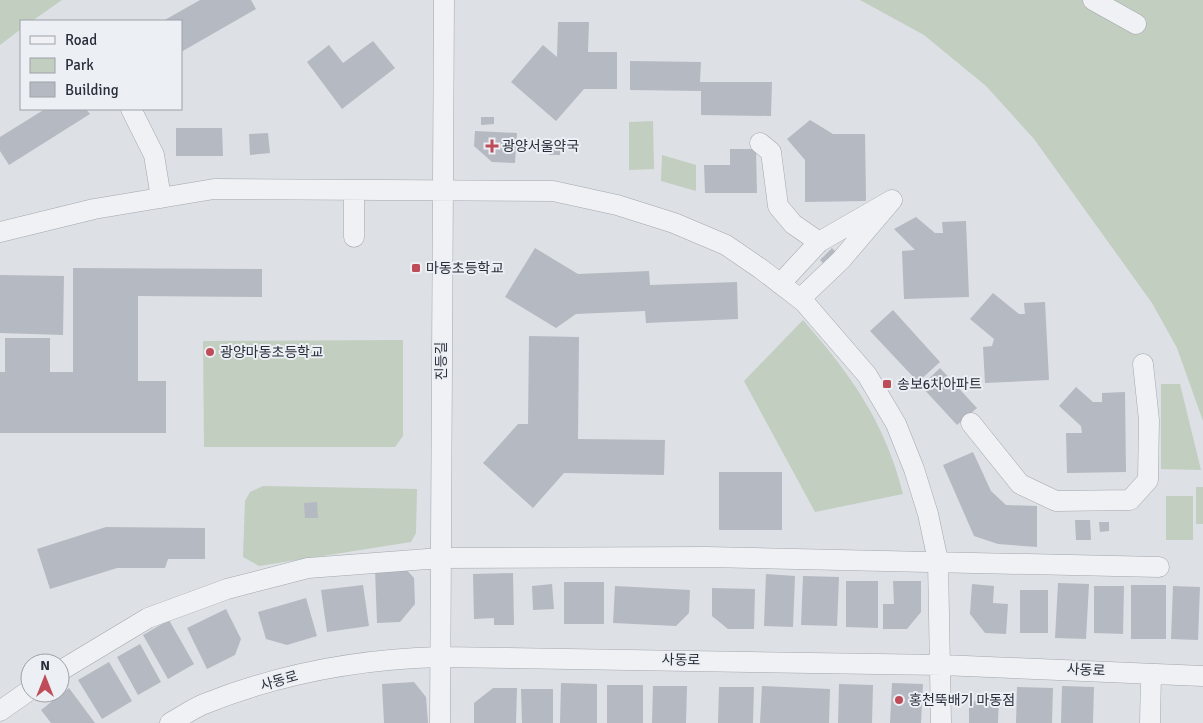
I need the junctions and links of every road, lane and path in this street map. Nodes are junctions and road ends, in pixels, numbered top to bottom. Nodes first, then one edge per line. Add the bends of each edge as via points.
1 (444, 0) edge
2 (1093, 0) edge
3 (1136, 24) dead end
4 (131, 110) edge
5 (760, 143) dead end
6 (354, 190) junction
7 (442, 191) junction
8 (161, 198) junction
9 (0, 232) edge
10 (354, 237) dead end
11 (819, 242) junction
12 (780, 284) junction
13 (800, 299) junction
14 (1143, 364) dead end
15 (971, 423) dead end
16 (441, 558) junction
17 (938, 561) junction
18 (1159, 567) dead end
19 (440, 657) junction
20 (70, 665) edge
21 (942, 665) junction
22 (1151, 674) junction
23 (1203, 676) edge
24 (20, 697) edge
25 (0, 711) edge
26 (170, 723) edge
27 (440, 723) edge
28 (941, 723) edge
29 (1150, 723) edge

1 - 7 street, 진등길
2 - 3 street
4 - 8 street via 154,156
5 - 11 street via 771,152 778,206 793,224
6 - 7 street
6 - 8 street via 214,189
6 - 10 street
7 - 12 street via 553,191 617,205 674,223 726,245
7 - 16 street, 진등길
8 - 9 street via 94,209
11 - 12 street
11 - 13 street via 892,200 841,260
12 - 13 street
13 - 17 street via 867,375 896,424 928,514
14 - 15 street via 1149,420 1148,480 1130,500 1056,501 1020,484
16 - 17 street via 708,556
16 - 19 street, 진등길
16 - 20 street via 308,568 226,589 148,618
17 - 18 street
17 - 21 street
19 - 21 street, 사동로
19 - 26 street, 사동로 via 374,661 295,675 202,705
19 - 27 street, 진등길
21 - 22 street, 사동로
21 - 28 street
22 - 23 street, 사동로
22 - 29 street
24 - 25 street

